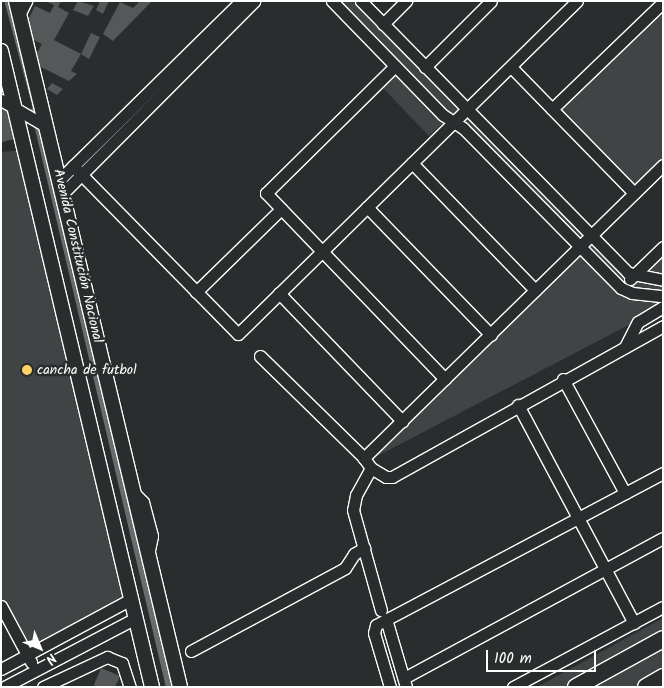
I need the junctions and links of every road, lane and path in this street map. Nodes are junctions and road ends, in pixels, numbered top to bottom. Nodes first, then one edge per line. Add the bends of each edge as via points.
1 (26, 1) edge
2 (254, 1) edge
3 (332, 1) edge
4 (361, 1) edge
5 (406, 1) edge
6 (491, 1) edge
7 (578, 1) edge
8 (240, 2) edge
9 (663, 2) edge
10 (17, 8) edge
11 (383, 24) junction
12 (1, 51) edge
13 (395, 66) junction
14 (425, 67) junction
15 (511, 67) junction
16 (164, 84) junction
17 (1, 100) edge
18 (16, 108) junction
19 (552, 109) junction
20 (468, 110) junction
21 (454, 122) junction
22 (47, 126) junction
23 (412, 163) junction
24 (663, 165) edge
25 (77, 170) junction
26 (61, 186) junction
27 (634, 193) junction
28 (367, 207) junction
29 (281, 209) junction
30 (591, 236) junction
31 (580, 246) junction
32 (663, 248) edge
33 (321, 252) junction
34 (633, 276) junction
35 (663, 280) edge
36 (621, 288) junction
37 (535, 290) junction
38 (196, 292) junction
39 (279, 293) junction
40 (663, 296) edge
41 (663, 307) edge
42 (662, 329) edge
43 (491, 334) junction
44 (625, 347) junction
45 (260, 356) dead end
46 (446, 379) junction
47 (563, 380) junction
48 (518, 404) junction
49 (402, 421) junction
50 (364, 458) junction
51 (372, 468) junction
52 (663, 473) edge
53 (624, 493) junction
54 (579, 518) junction
55 (663, 538) edge
56 (364, 548) junction
57 (605, 569) junction
58 (131, 599) junction
59 (1, 606) edge
60 (663, 607) edge
61 (383, 615) junction
62 (136, 618) junction
63 (634, 623) junction
64 (663, 639) edge
65 (191, 651) dead end
66 (28, 656) junction
67 (1, 669) edge
68 (36, 670) junction
69 (663, 678) edge
70 (405, 682) edge
71 (4, 687) edge
72 (43, 687) edge
73 (130, 687) edge
74 (152, 687) edge
75 (180, 687) edge
76 (390, 687) edge
77 (512, 687) edge
78 (576, 687) edge
79 (646, 687) edge

1 - 10 street
2 - 16 street
3 - 13 street
4 - 11 street
5 - 11 street
6 - 14 street
7 - 15 street
8 - 16 street
9 - 19 street
10 - 22 main road, Avenida Constitución Nacional
11 - 14 street
12 - 18 main road, Avenida Constitución Nacional
13 - 21 street
13 - 29 street via 266,193
14 - 20 street
15 - 19 street
15 - 20 street
16 - 25 street
17 - 18 street
18 - 22 street
18 - 58 main road, Avenida Constitución Nacional
19 - 27 street
20 - 21 street
20 - 30 street
21 - 23 street
21 - 31 street
22 - 26 main road, Avenida Constitución Nacional
23 - 28 street
23 - 37 street
24 - 27 street
25 - 26 street
25 - 38 street
26 - 75 main road, Avenida Constitución Nacional
27 - 30 street
28 - 33 street
28 - 43 street
29 - 33 street
29 - 38 street
30 - 31 street
30 - 34 street
31 - 36 street
31 - 37 street
32 - 34 street
33 - 39 street
33 - 46 street
34 - 35 street
34 - 36 street
36 - 40 street via 632,293
37 - 43 street
38 - 39 street via 238,334
39 - 49 street
41 - 44 street via 638,322
42 - 44 street
43 - 46 street
44 - 47 street
45 - 50 street
46 - 49 street
47 - 48 street
47 - 53 street
48 - 51 street via 392,477
48 - 54 street
49 - 50 street
50 - 51 street
51 - 56 street via 356,495 353,510
52 - 53 street
53 - 54 street
54 - 57 street
54 - 61 street
55 - 57 street
56 - 61 street
56 - 65 street via 354,554 345,568
57 - 63 street
57 - 70 street
58 - 62 main road, Avenida Constitución Nacional
58 - 66 street
59 - 66 street
60 - 63 street
61 - 70 street
61 - 76 street via 374,633
62 - 68 street via 124,621
62 - 74 main road, Avenida Constitución Nacional
63 - 77 street
64 - 78 highway
66 - 67 street
66 - 68 street
68 - 71 street
69 - 79 highway
72 - 73 street via 107,657 122,663

